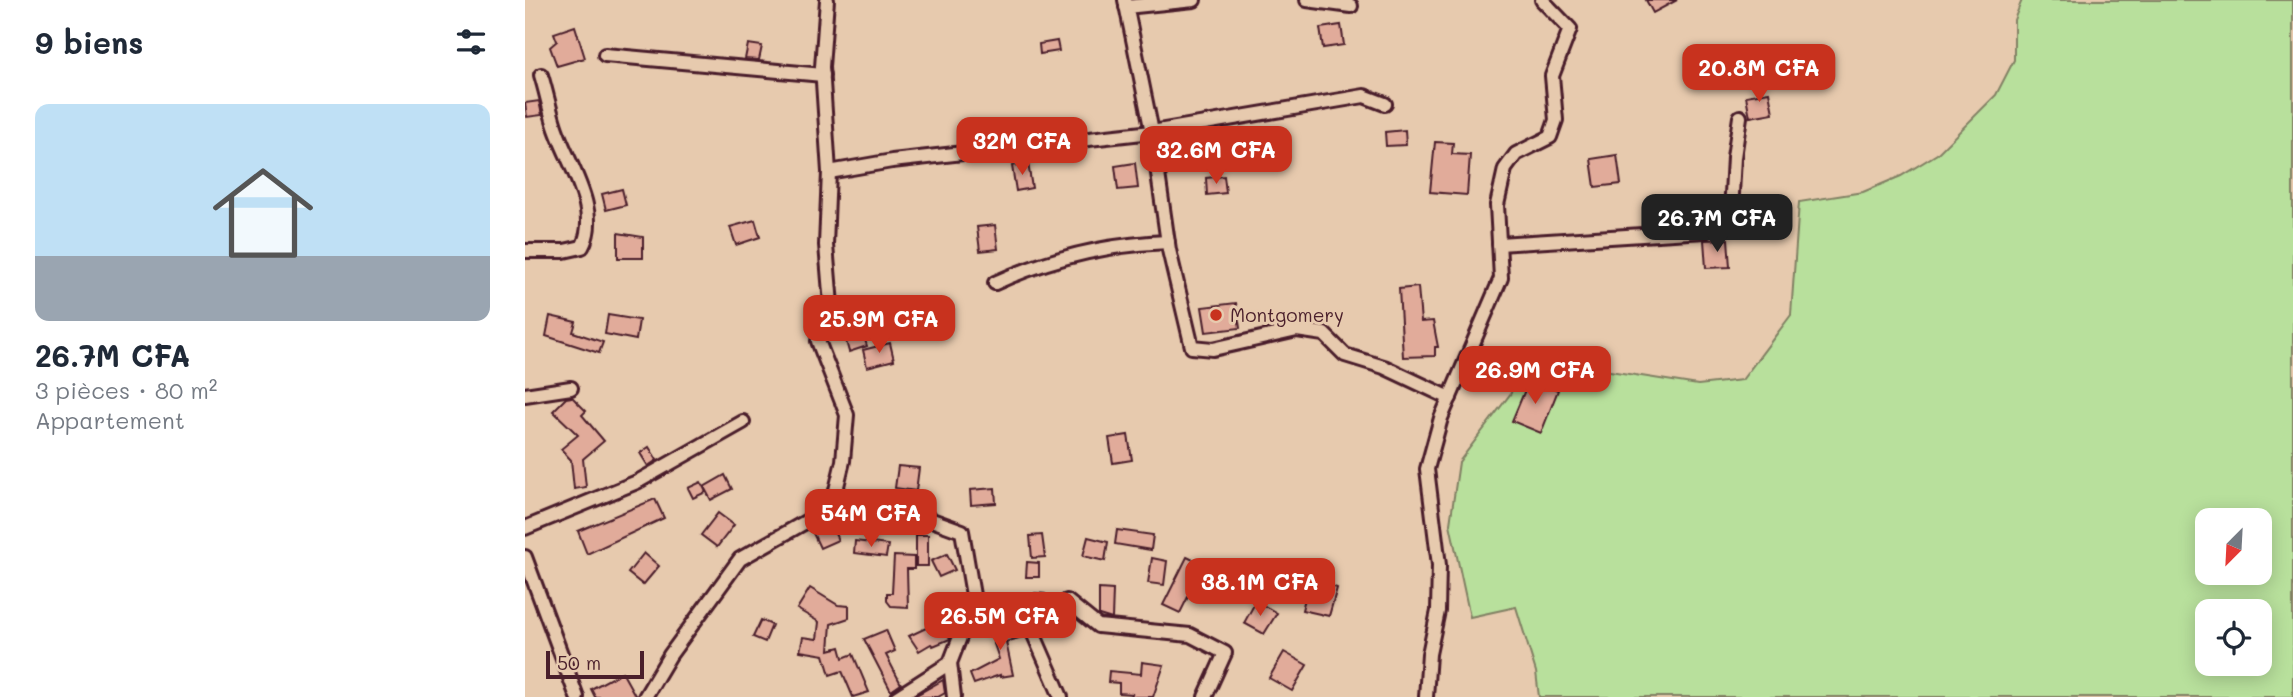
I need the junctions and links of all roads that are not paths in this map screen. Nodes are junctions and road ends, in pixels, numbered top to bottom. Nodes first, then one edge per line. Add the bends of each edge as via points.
1 (827, 0) edge
2 (1193, 0) edge
3 (1307, 0) edge
4 (1542, 0) edge
5 (1126, 4) edge
6 (1350, 6) dead end
7 (605, 55) dead end
8 (541, 75) dead end
9 (823, 75) junction
10 (1385, 104) dead end
11 (1740, 117) dead end
12 (1152, 132) junction
13 (829, 172) junction
14 (1168, 243) junction
15 (1499, 244) junction
16 (525, 251) edge
17 (995, 283) dead end
18 (571, 388) dead end
19 (525, 395) edge
20 (1450, 398) junction
21 (743, 422) dead end
22 (832, 507) junction
23 (525, 528) edge
24 (525, 557) edge
25 (1067, 601) dead end
26 (1021, 605) dead end
27 (950, 663) junction
28 (577, 697) edge
29 (645, 697) edge
30 (897, 697) edge
31 (954, 697) edge
32 (1061, 697) edge
33 (1205, 697) edge
34 (1426, 697) edge

1 - 9 street
2 - 5 street
3 - 6 street
4 - 15 street via 1570,29 1552,76 1556,120 1549,137 1516,154 1506,169 1497,205
5 - 12 street
7 - 9 street
8 - 16 street via 585,205 587,236 582,247
9 - 13 street
10 - 12 street via 1364,96
11 - 15 street via 1731,212 1705,231
12 - 13 street
12 - 14 street
13 - 22 street via 826,244 831,305 818,341 847,415
14 - 17 street via 1133,243 1076,254
14 - 20 street via 1192,347 1213,349 1297,330 1324,334 1345,355 1384,367
15 - 20 street via 1501,278
18 - 19 street
20 - 34 street via 1427,469 1439,588
21 - 23 street via 637,482
22 - 27 street via 885,503 963,531 974,601
22 - 29 street via 740,559
24 - 28 street
25 - 33 street via 1098,626 1190,635 1225,653
26 - 32 street
27 - 30 street
27 - 31 street

